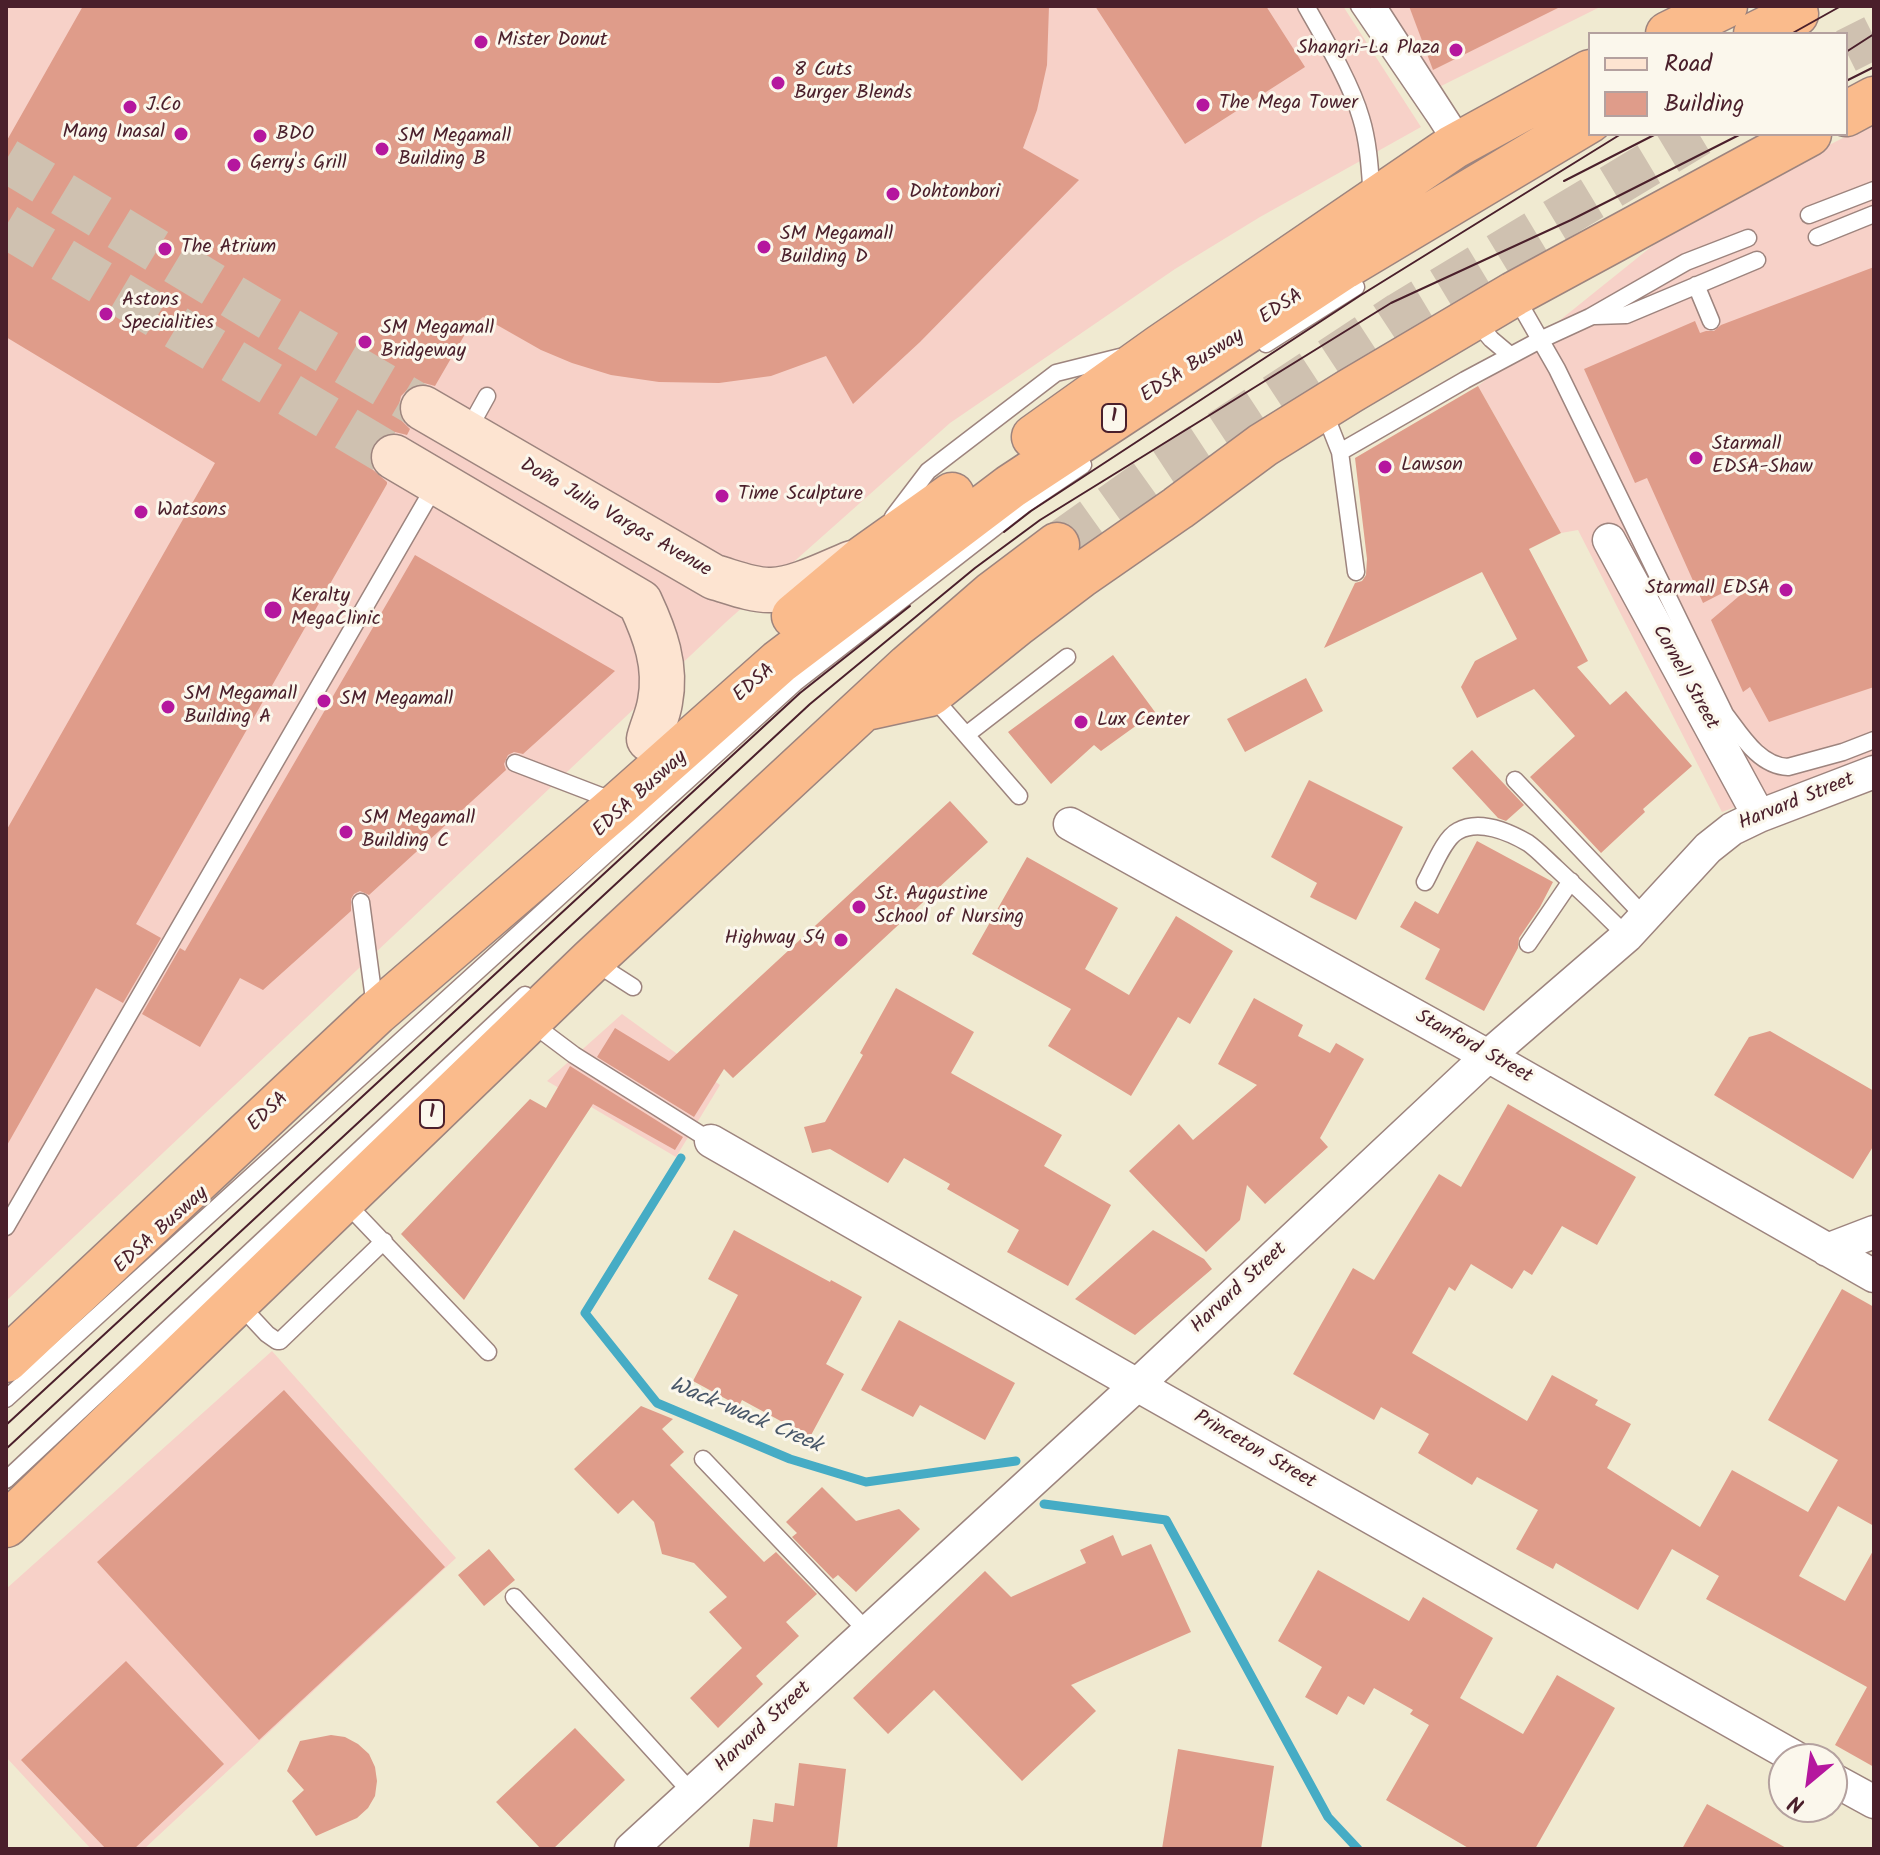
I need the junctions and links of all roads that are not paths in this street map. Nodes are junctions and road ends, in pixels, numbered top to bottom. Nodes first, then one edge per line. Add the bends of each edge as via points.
1 (1306, 6) edge
2 (1359, 6) edge
3 (1378, 6) edge
4 (1725, 6) edge
5 (1796, 14) dead end
6 (1672, 32) edge
7 (1760, 32) edge
8 (1588, 73) edge
9 (1874, 99) edge
10 (1848, 113) edge
11 (1588, 121) edge
12 (1805, 136) edge
13 (1459, 144) junction
14 (1874, 190) edge
15 (1372, 203) junction
16 (1874, 214) edge
17 (1809, 215) dead end
18 (1817, 237) dead end
19 (1748, 238) dead end
20 (1757, 260) dead end
21 (1696, 285) junction
22 (1356, 287) dead end
23 (1514, 294) junction
24 (1473, 317) junction
25 (1590, 317) junction
26 (1711, 321) dead end
27 (1540, 340) junction
28 (1251, 354) dead end
29 (1510, 355) junction
30 (487, 396) dead end
31 (423, 408) tunnel mouth
32 (1322, 408) junction
33 (466, 433) junction
34 (1340, 452) junction
35 (1099, 454) dead end
36 (394, 457) tunnel mouth
37 (437, 482) junction
38 (1609, 540) dead end
39 (1057, 545) tunnel mouth
40 (668, 551) junction
41 (862, 559) junction
42 (1356, 572) dead end
43 (640, 602) junction
44 (1067, 657) dead end
45 (930, 694) junction
46 (863, 709) junction
47 (966, 735) junction
48 (649, 739) junction
49 (1874, 740) edge
50 (515, 763) dead end
51 (1874, 772) edge
52 (1515, 780) dead end
53 (1019, 796) dead end
54 (619, 804) junction
55 (1759, 816) junction
56 (1070, 824) dead end
57 (1571, 881) junction
58 (1425, 882) dead end
59 (361, 902) dead end
60 (1636, 926) junction
61 (1528, 944) dead end
62 (592, 960) junction
63 (633, 987) dead end
64 (530, 1005) junction
65 (376, 1013) junction
66 (1488, 1056) junction
67 (711, 1141) joint
68 (344, 1200) junction
69 (6, 1227) edge
70 (1874, 1232) edge
71 (384, 1241) junction
72 (1827, 1250) junction
73 (1874, 1276) edge
74 (237, 1303) junction
75 (488, 1352) dead end
76 (6, 1360) edge
77 (1137, 1385) junction
78 (6, 1399) edge
79 (703, 1459) dead end
80 (6, 1480) edge
81 (6, 1525) edge
82 (514, 1597) dead end
83 (868, 1632) junction
84 (1770, 1743) edge
85 (1848, 1788) edge
86 (692, 1793) junction
87 (1874, 1802) edge
88 (631, 1849) edge

1 - 15 lane via 1361,118
2 - 13 lane
3 - 13 lane
4 - 6 highway
5 - 7 highway
8 - 13 highway, 1
9 - 10 highway
11 - 54 highway, EDSA / 1 via 1344,267 1010,487 779,662
12 - 23 highway
13 - 15 highway, 1
14 - 17 lane
15 - 41 highway, 1
16 - 18 lane
19 - 25 lane via 1686,262
20 - 21 lane
21 - 25 lane via 1626,315
21 - 26 lane
22 - 28 lane, EDSA Busway
23 - 24 highway
23 - 27 lane
24 - 29 lane
24 - 32 highway
25 - 27 lane
27 - 29 lane
27 - 49 lane via 1725,714 1748,745 1769,763 1788,767
29 - 34 lane via 1468,385
30 - 33 lane
31 - 33 main road, Doña Julia Vargas Avenue
32 - 34 lane
32 - 45 highway via 1080,576
33 - 40 main road, Doña Julia Vargas Avenue
34 - 42 lane
35 - 78 lane, EDSA Busway via 1025,504 795,683
36 - 37 main road
37 - 43 main road
37 - 69 lane
38 - 55 street, Cornell Street
39 - 46 highway, 1 via 992,594
40 - 41 main road, Doña Julia Vargas Avenue via 714,577 771,591
40 - 43 main road via 679,583 663,601
41 - 48 highway, 1
43 - 48 main road via 661,662 660,701
44 - 47 lane
45 - 46 highway
45 - 47 lane
46 - 62 highway, 1
47 - 53 lane
48 - 54 highway, 1
50 - 54 lane
51 - 55 street, Harvard Street
52 - 60 lane via 1615,883
54 - 65 highway, EDSA / 1
55 - 60 street, Harvard Street via 1708,848
56 - 66 street, Stanford Street
57 - 58 lane via 1531,845 1477,826 1454,832
57 - 60 lane
57 - 61 lane
59 - 65 lane
60 - 66 street, Harvard Street
62 - 63 lane
62 - 64 highway, 1
64 - 67 lane via 574,1055
64 - 68 highway, 1
64 - 80 lane
65 - 76 highway, EDSA / 1
66 - 72 street, Stanford Street
66 - 77 street, Harvard Street
67 - 77 street, Princeton Street
68 - 71 lane
68 - 74 highway, 1
70 - 72 street
71 - 74 lane via 280,1341
71 - 75 lane
72 - 73 street, Stanford Street
74 - 81 highway, 1
77 - 83 street, Harvard Street
77 - 84 street, Princeton Street
79 - 83 lane
82 - 86 lane
83 - 86 street, Harvard Street
85 - 87 street
86 - 88 street, Harvard Street

